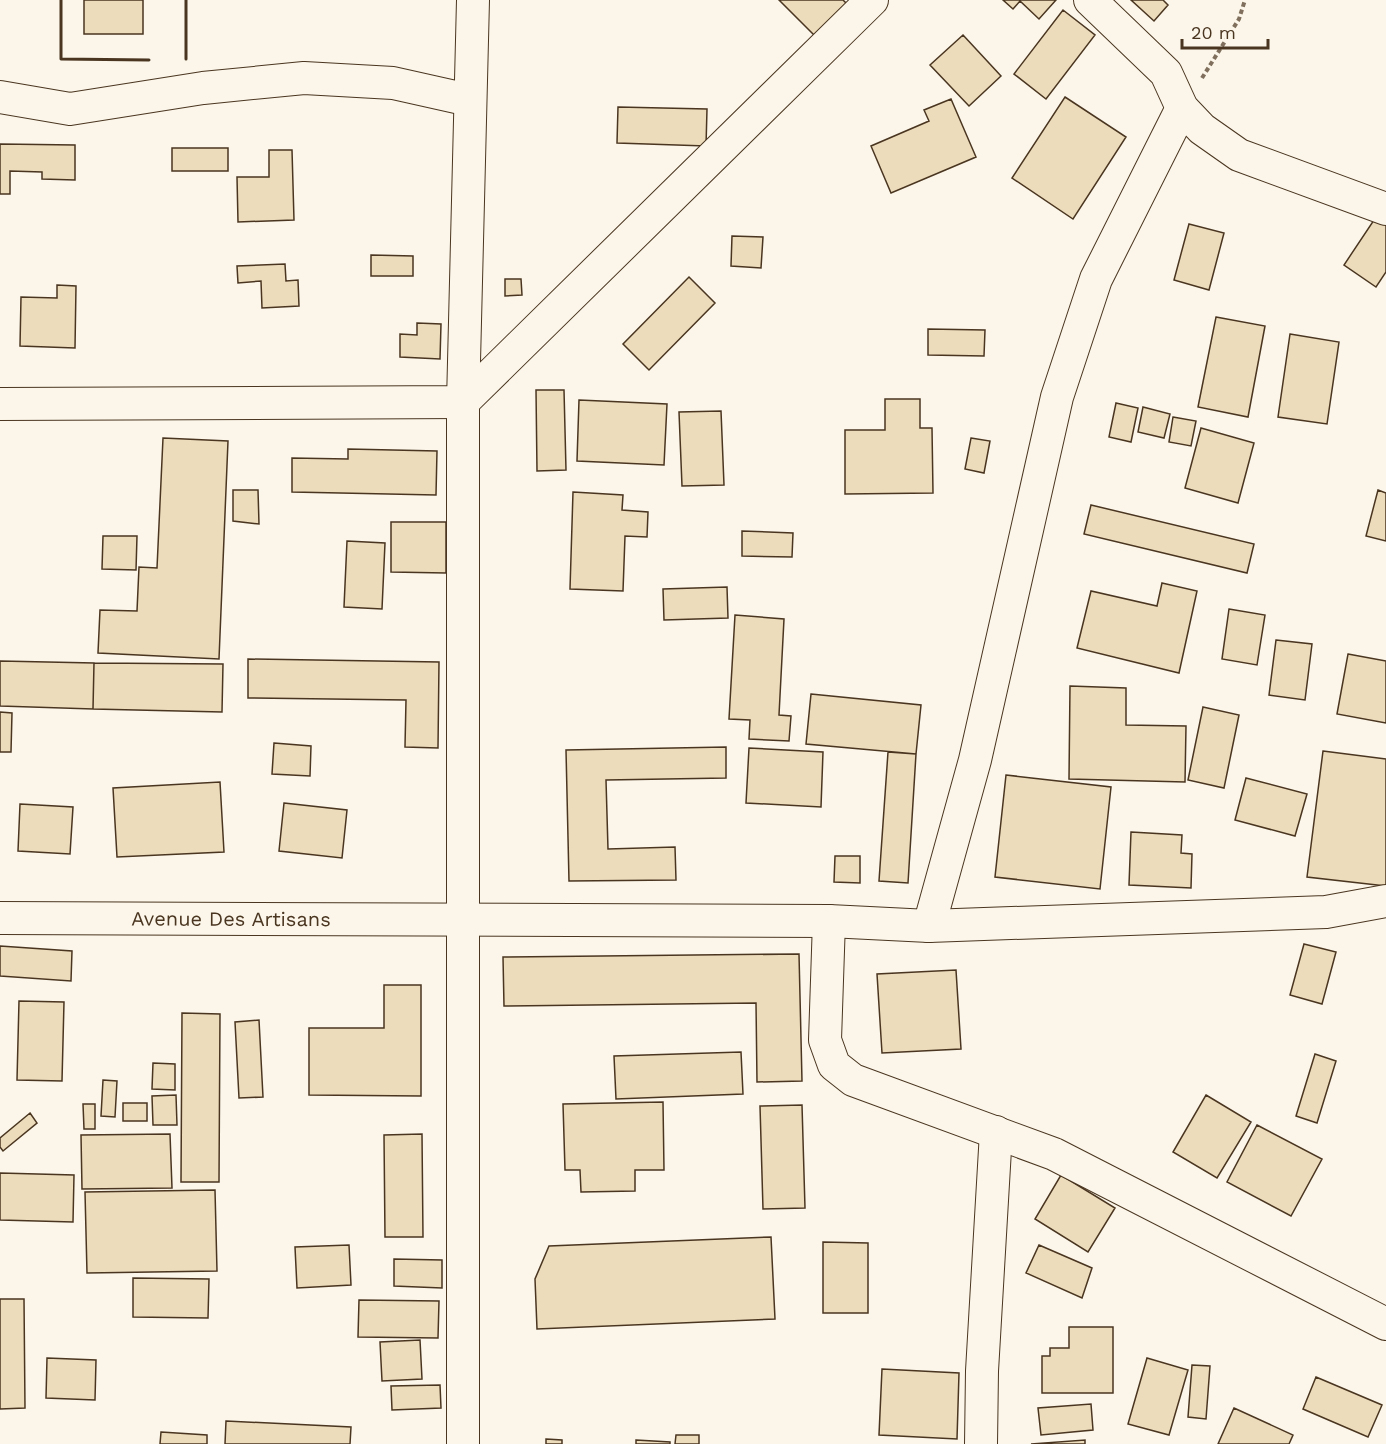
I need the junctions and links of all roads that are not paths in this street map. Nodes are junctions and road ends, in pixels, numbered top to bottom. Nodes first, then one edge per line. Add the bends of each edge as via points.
1 (473, 0) edge
2 (872, 0) edge
3 (1090, 0) edge
4 (0, 97) edge
5 (469, 100) junction
6 (1182, 108) junction
7 (1386, 209) edge
8 (463, 402) junction
9 (0, 404) edge
10 (1386, 901) edge
11 (0, 918) edge
12 (462, 919) junction
13 (829, 921) junction
14 (929, 926) junction
15 (996, 1132) junction
16 (1386, 1324) edge
17 (463, 1444) edge
18 (981, 1444) edge

1 - 5 street
2 - 8 street
3 - 6 street via 1166,73
4 - 5 street via 70,109 203,88 304,78 393,84
5 - 8 street
6 - 7 street via 1202,129 1239,155
6 - 14 street via 1096,279 1057,398 975,760
8 - 9 street
8 - 12 street
10 - 14 street, Avenue Des Artisans via 1326,912
11 - 12 street, Avenue Des Artisans
12 - 13 street, Avenue Des Artisans
12 - 17 street
13 - 14 street, Avenue Des Artisans
13 - 15 street via 825,1040 834,1065 853,1080
15 - 16 street via 1054,1154
15 - 18 street

